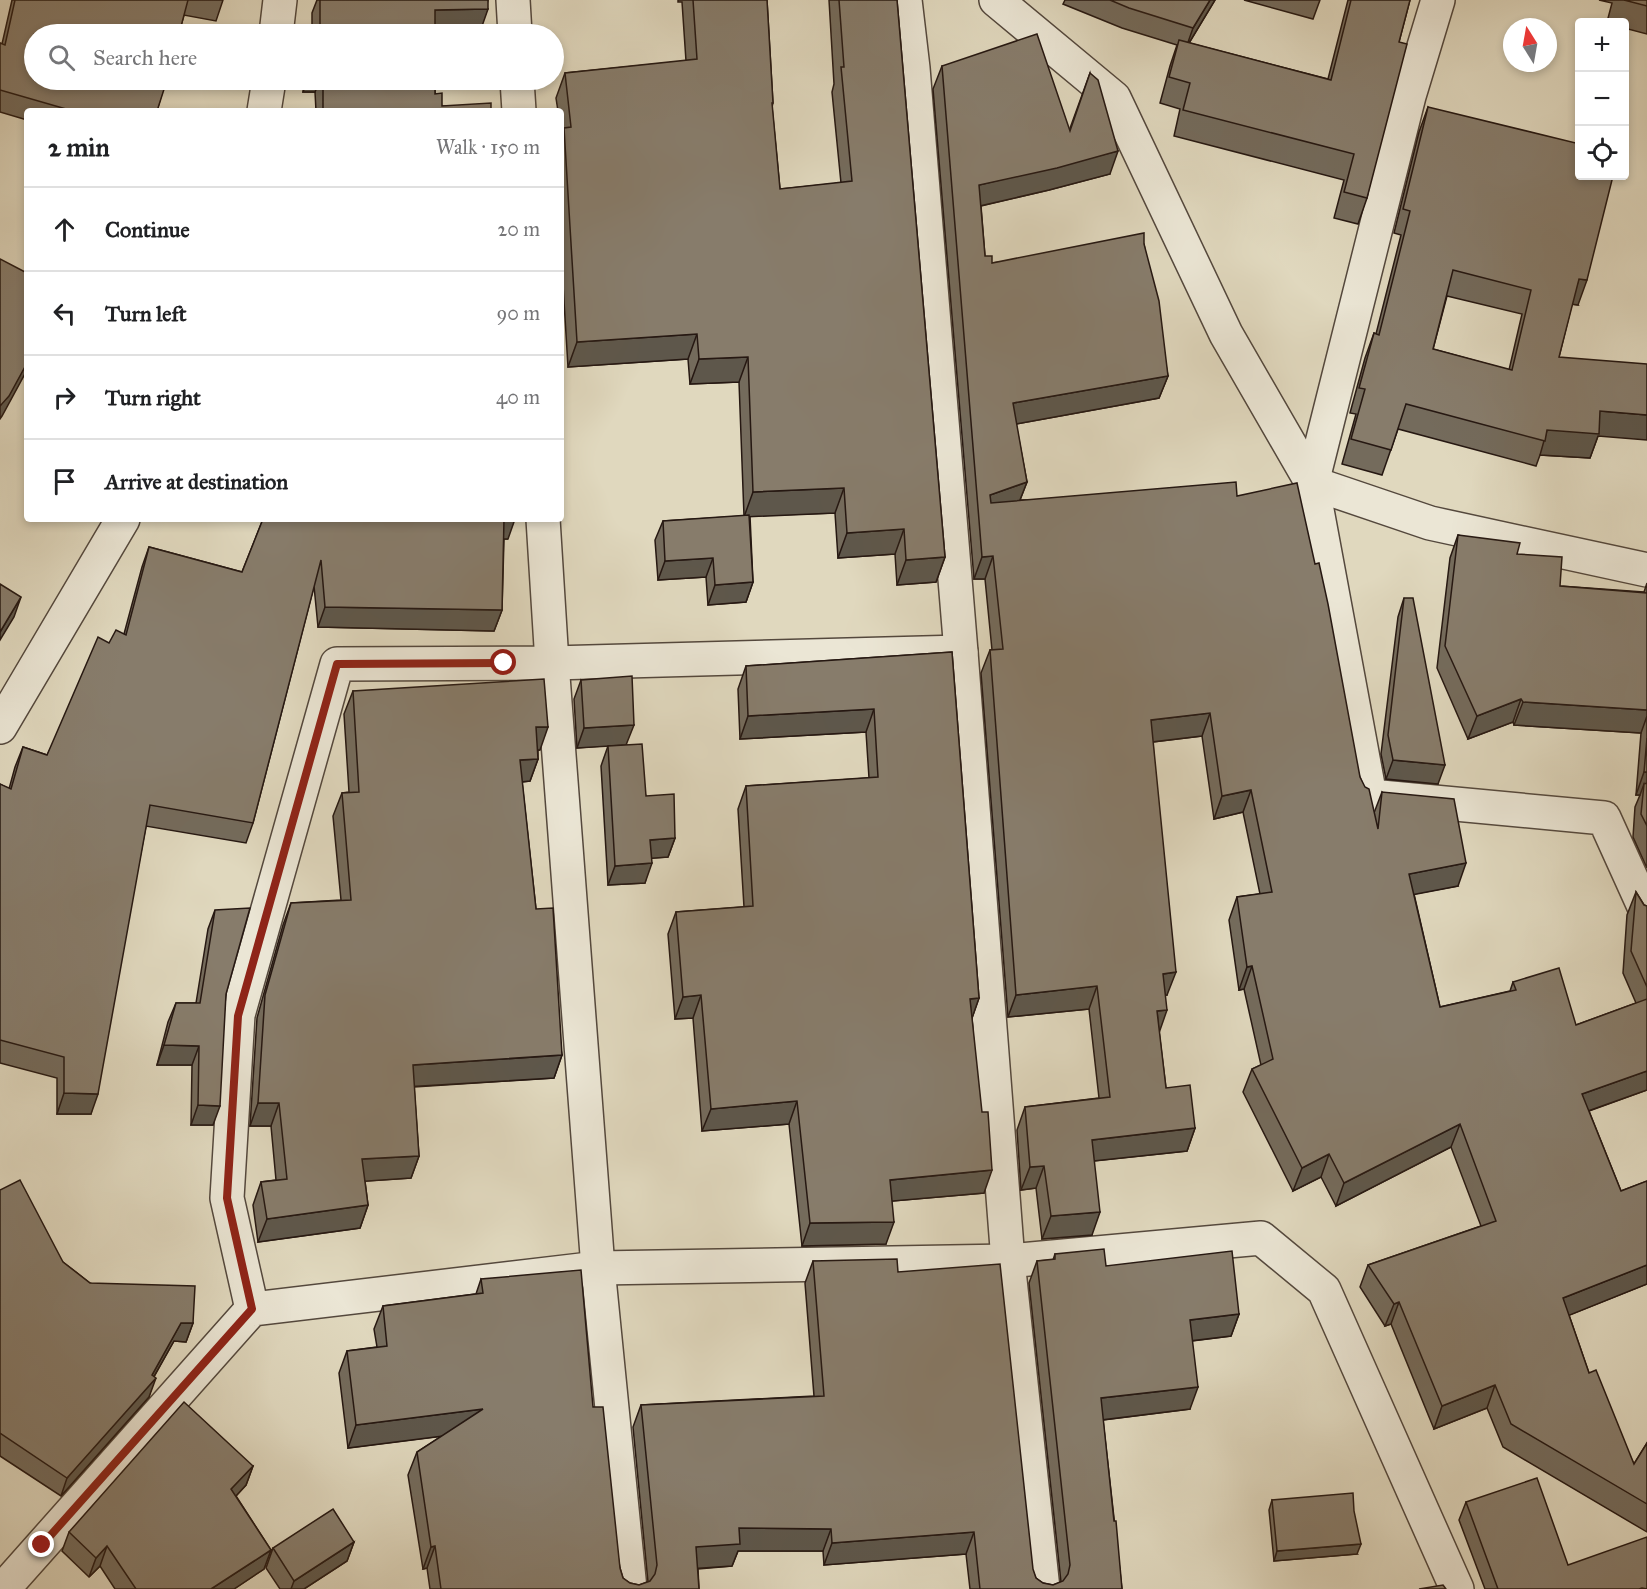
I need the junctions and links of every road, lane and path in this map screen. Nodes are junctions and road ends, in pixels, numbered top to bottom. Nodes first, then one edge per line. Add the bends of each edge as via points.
1 (280, 0) edge
2 (513, 0) edge
3 (905, 0) edge
4 (996, 0) edge
5 (1438, 0) edge
6 (277, 24) edge
7 (514, 24) edge
8 (268, 90) edge
9 (518, 90) edge
10 (265, 108) edge
11 (519, 108) edge
12 (1312, 483) junction
13 (121, 522) edge
14 (543, 522) edge
15 (1647, 570) edge
16 (961, 652) junction
17 (552, 663) junction
18 (0, 727) edge
19 (1647, 913) edge
20 (1008, 1261) junction
21 (598, 1268) junction
22 (252, 1309) junction
23 (11, 1578) edge
24 (630, 1589) edge
25 (1043, 1589) edge
26 (1457, 1589) edge

1 - 6 street
2 - 7 street
3 - 16 street
4 - 12 street via 1114,98 1226,334
5 - 12 street via 1409,96
8 - 10 street
9 - 11 street
12 - 15 street via 1430,523
12 - 19 street via 1370,796 1604,818
13 - 18 street
14 - 17 street
16 - 17 street
16 - 20 street
17 - 21 street
17 - 22 street via 337,664 238,1016 227,1198
20 - 21 street
20 - 25 street
20 - 26 street via 1261,1238 1324,1290
21 - 22 street
21 - 24 street
22 - 23 street

